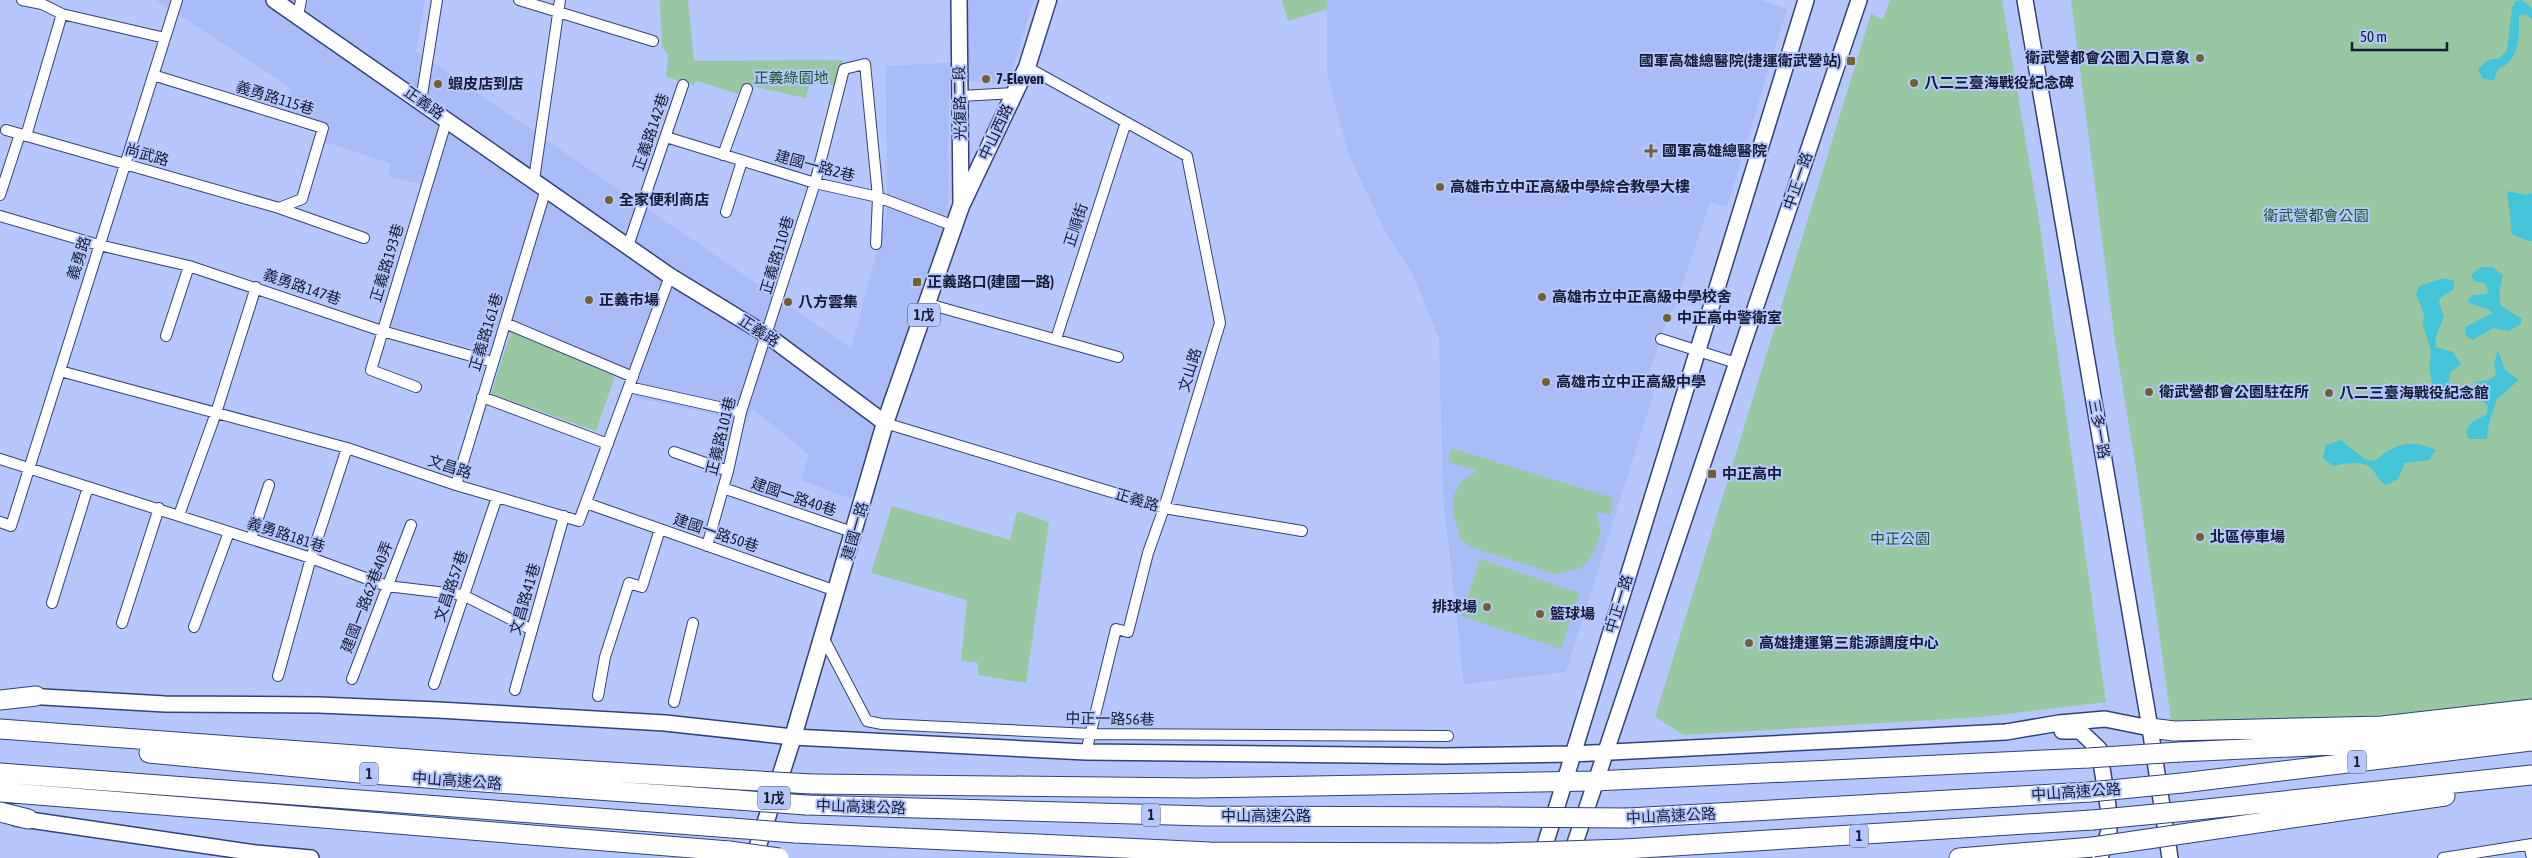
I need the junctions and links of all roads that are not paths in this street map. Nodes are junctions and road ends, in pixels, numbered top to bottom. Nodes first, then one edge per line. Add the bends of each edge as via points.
1 (22, 0) edge
2 (177, 0) edge
3 (274, 0) edge
4 (301, 0) edge
5 (437, 0) edge
6 (519, 0) edge
7 (560, 0) edge
8 (959, 0) edge
9 (1048, 0) edge
10 (1806, 0) edge
11 (1859, 0) edge
12 (2025, 0) edge
13 (559, 13) junction
14 (62, 14) junction
15 (298, 16) junction
16 (165, 38) junction
17 (653, 41) dead end
18 (1027, 67) junction
19 (153, 75) junction
20 (683, 85) dead end
21 (746, 89) dead end
22 (1015, 93) junction
23 (960, 96) junction
24 (421, 100) junction
25 (447, 119) junction
26 (1126, 122) junction
27 (6, 130) dead end
28 (23, 135) junction
29 (666, 137) junction
30 (723, 155) junction
31 (742, 161) junction
32 (125, 165) junction
33 (815, 183) junction
34 (540, 184) junction
35 (0, 195) edge
36 (878, 197) junction
37 (962, 206) junction
38 (279, 208) junction
39 (726, 212) dead end
40 (0, 216) edge
41 (954, 226) junction
42 (364, 238) dead end
43 (876, 244) dead end
44 (99, 245) junction
45 (628, 246) junction
46 (189, 266) junction
47 (670, 276) junction
48 (256, 287) junction
49 (928, 304) junction
50 (505, 323) junction
51 (382, 331) junction
52 (767, 335) junction
53 (166, 336) dead end
54 (1056, 339) junction
55 (1661, 339) dead end
56 (1697, 350) junction
57 (1118, 357) dead end
58 (493, 362) junction
59 (1736, 363) junction
60 (60, 371) junction
61 (631, 382) junction
62 (416, 386) dead end
63 (482, 397) junction
64 (741, 412) junction
65 (216, 413) junction
66 (885, 423) junction
67 (608, 444) junction
68 (347, 448) junction
69 (674, 452) dead end
70 (0, 460) edge
71 (29, 467) junction
72 (728, 471) junction
73 (269, 485) dead end
74 (456, 485) junction
75 (88, 487) junction
76 (723, 488) junction
77 (497, 497) junction
78 (586, 504) junction
79 (159, 508) junction
80 (1164, 508) junction
81 (179, 514) junction
82 (564, 516) junction
83 (0, 522) edge
84 (411, 526) dead end
85 (660, 529) junction
86 (1302, 531) dead end
87 (229, 532) junction
88 (854, 533) junction
89 (251, 539) junction
90 (707, 546) junction
91 (311, 558) junction
92 (387, 586) junction
93 (836, 591) junction
94 (463, 594) junction
95 (52, 603) dead end
96 (122, 623) dead end
97 (693, 623) dead end
98 (194, 628) dead end
99 (532, 630) junction
100 (823, 637) junction
101 (278, 676) dead end
102 (352, 679) dead end
103 (434, 684) dead end
104 (515, 690) dead end
105 (0, 694) edge
106 (36, 696) junction
107 (598, 696) dead end
108 (0, 700) edge
109 (674, 702) dead end
110 (2532, 709) edge
111 (2532, 726) edge
112 (2150, 728) junction
113 (0, 729) edge
114 (2006, 732) junction
115 (1091, 734) junction
116 (1448, 736) dead end
117 (794, 737) junction
118 (0, 738) edge
119 (2532, 741) edge
120 (1086, 752) junction
121 (1604, 753) junction
122 (1572, 754) junction
123 (0, 773) edge
124 (2532, 776) edge
125 (1564, 781) junction
126 (1594, 781) junction
127 (2532, 783) edge
128 (0, 792) edge
129 (0, 812) edge
130 (0, 817) edge
131 (28, 819) junction
132 (2531, 844) edge
133 (2096, 853) edge
134 (311, 858) edge
135 (754, 858) edge
136 (779, 858) edge
137 (1541, 858) edge
138 (1570, 858) edge
139 (1959, 858) edge
140 (2170, 858) edge
141 (2443, 858) edge
142 (2532, 858) edge

1 - 14 street via 42,4
2 - 16 street, 義勇路
3 - 15 street, 正義路
4 - 15 street
5 - 24 street
6 - 13 street
7 - 13 street, 正義路161巷
8 - 23 street, 光復路二段
9 - 18 main road, 中山西路 / 1戊
10 - 56 street, 中正一路
11 - 59 street, 中正一路
12 - 112 street, 三多一路
13 - 17 street
13 - 34 street, 正義路161巷
14 - 16 street
14 - 28 street
15 - 24 street, 正義路
16 - 19 street, 義勇路
18 - 22 main road, 中山西路 / 1戊
18 - 26 street, 文山路
19 - 32 street, 義勇路
19 - 38 street, 義勇路115巷 via 323,128 302,199
20 - 29 street, 正義路142巷
21 - 30 street
22 - 23 street
22 - 37 main road, 中山西路 / 1戊
23 - 37 street, 光復路二段
24 - 25 street, 正義路
25 - 34 street, 正義路
25 - 51 street, 正義路193巷
26 - 54 street, 正順街
26 - 80 street, 文山路 via 1187,156 1220,323
27 - 28 street, 尚武路
28 - 32 street, 尚武路
28 - 35 street
29 - 30 street, 建國一路2巷
29 - 45 street, 正義路142巷
30 - 31 street, 建國一路2巷
31 - 33 street, 建國一路2巷
31 - 39 street
32 - 38 street, 尚武路
32 - 44 street, 義勇路
33 - 36 street, 建國一路2巷
33 - 36 street, 正義路110巷 via 844,70 865,64
33 - 52 street, 正義路110巷
34 - 45 street, 正義路
34 - 50 street, 正義路161巷
36 - 41 street, 建國一路2巷
36 - 43 street
37 - 41 main road, 建國一路 / 1戊
38 - 42 street, 尚武路
40 - 44 street, 義勇路147巷
41 - 49 main road, 建國一路 / 1戊
44 - 46 street, 義勇路147巷
44 - 60 street, 義勇路
45 - 47 street, 正義路
46 - 48 street, 義勇路147巷
46 - 53 street
47 - 52 street, 正義路
47 - 61 street, 文昌路
48 - 51 street, 義勇路147巷
48 - 65 street
49 - 54 street
49 - 66 main road, 建國一路 / 1戊
50 - 58 street, 正義路161巷
50 - 61 street
51 - 58 street, 義勇路147巷
51 - 62 street, 正義路193巷 via 371,370
52 - 64 street, 正義路101巷
52 - 66 street, 正義路
54 - 57 street
55 - 56 street
56 - 59 street
56 - 122 street, 中正一路
58 - 63 street, 正義路161巷
59 - 121 street, 中正一路
60 - 65 street, 文昌路
60 - 71 street, 義勇路
61 - 64 street
61 - 67 street, 文昌路
63 - 67 street
63 - 74 street, 正義路161巷
64 - 72 street, 正義路101巷
65 - 68 street, 文昌路
65 - 81 street
66 - 80 street, 正義路
66 - 88 main road, 建國一路 / 1戊
67 - 78 street, 文昌路
68 - 74 street, 文昌路
68 - 91 street
69 - 72 street
70 - 71 street, 義勇路181巷
71 - 75 street, 義勇路181巷
71 - 83 street, 義勇路 via 11,526
72 - 76 street, 正義路101巷
73 - 89 street
74 - 77 street, 文昌路
75 - 79 street, 義勇路181巷
75 - 95 street
76 - 88 street, 建國一路40巷
76 - 90 street, 正義路101巷
77 - 82 street, 文昌路
77 - 94 street, 文昌路57巷
78 - 82 street, 文昌路 via 580,521
78 - 85 street, 建國一路50巷
79 - 81 street, 義勇路181巷
79 - 96 street
80 - 86 street, 正義路
80 - 115 street, 文山路 via 1148,553 1128,632 1116,629
81 - 87 street, 義勇路181巷
82 - 99 street, 文昌路41巷
84 - 92 street, 建國一路62巷40弄
85 - 90 street, 建國一路50巷
85 - 107 street via 642,587 629,584 604,657
87 - 89 street, 義勇路181巷
87 - 98 street
88 - 93 main road, 建國一路 / 1戊
89 - 91 street, 義勇路181巷
90 - 93 street, 建國一路50巷
91 - 92 street, 義勇路181巷
91 - 101 street
92 - 94 street, 義勇路181巷
92 - 102 street, 建國一路62巷40弄
93 - 100 main road, 建國一路 / 1戊
94 - 99 street, 義勇路181巷
94 - 103 street, 文昌路57巷
97 - 109 street
99 - 104 street, 文昌路41巷
100 - 115 street, 中正一路56巷 via 867,721
100 - 117 main road, 建國一路 / 1戊
105 - 106 street
106 - 108 highway
106 - 117 street via 165,704 319,705 447,711 665,723
110 - 112 highway via 2382,726 2174,731
111 - 126 highway, bridge via 2397,742
112 - 114 street via 2105,719
112 - 140 street, 三多一路
113 - 125 highway, bridge via 478,764 812,784 1196,788
114 - 121 street
114 - 133 street via 2080,731 2099,749 2109,831
115 - 116 street, 中正一路56巷
115 - 120 street, 文山路
117 - 120 street
117 - 135 main road, 建國一路 / 1戊
118 - 119 highway, 中山高速公路 / 1, bridge via 370,774 806,805 1206,816 1497,818 1628,818 2090,792
120 - 122 street via 1445,756
121 - 122 street
121 - 126 street, 中正一路
122 - 125 street, 中正一路
123 - 124 highway, 中山高速公路 / 1, bridge via 795,832 1210,852 1496,853 1625,849 2092,820
125 - 126 highway
125 - 137 street, 中正一路
126 - 138 street, 中正一路
127 - 133 highway, bridge via 2189,833
128 - 136 highway, bridge
129 - 131 highway
130 - 131 street
131 - 134 street via 256,853
132 - 141 street
132 - 142 street
133 - 139 highway

